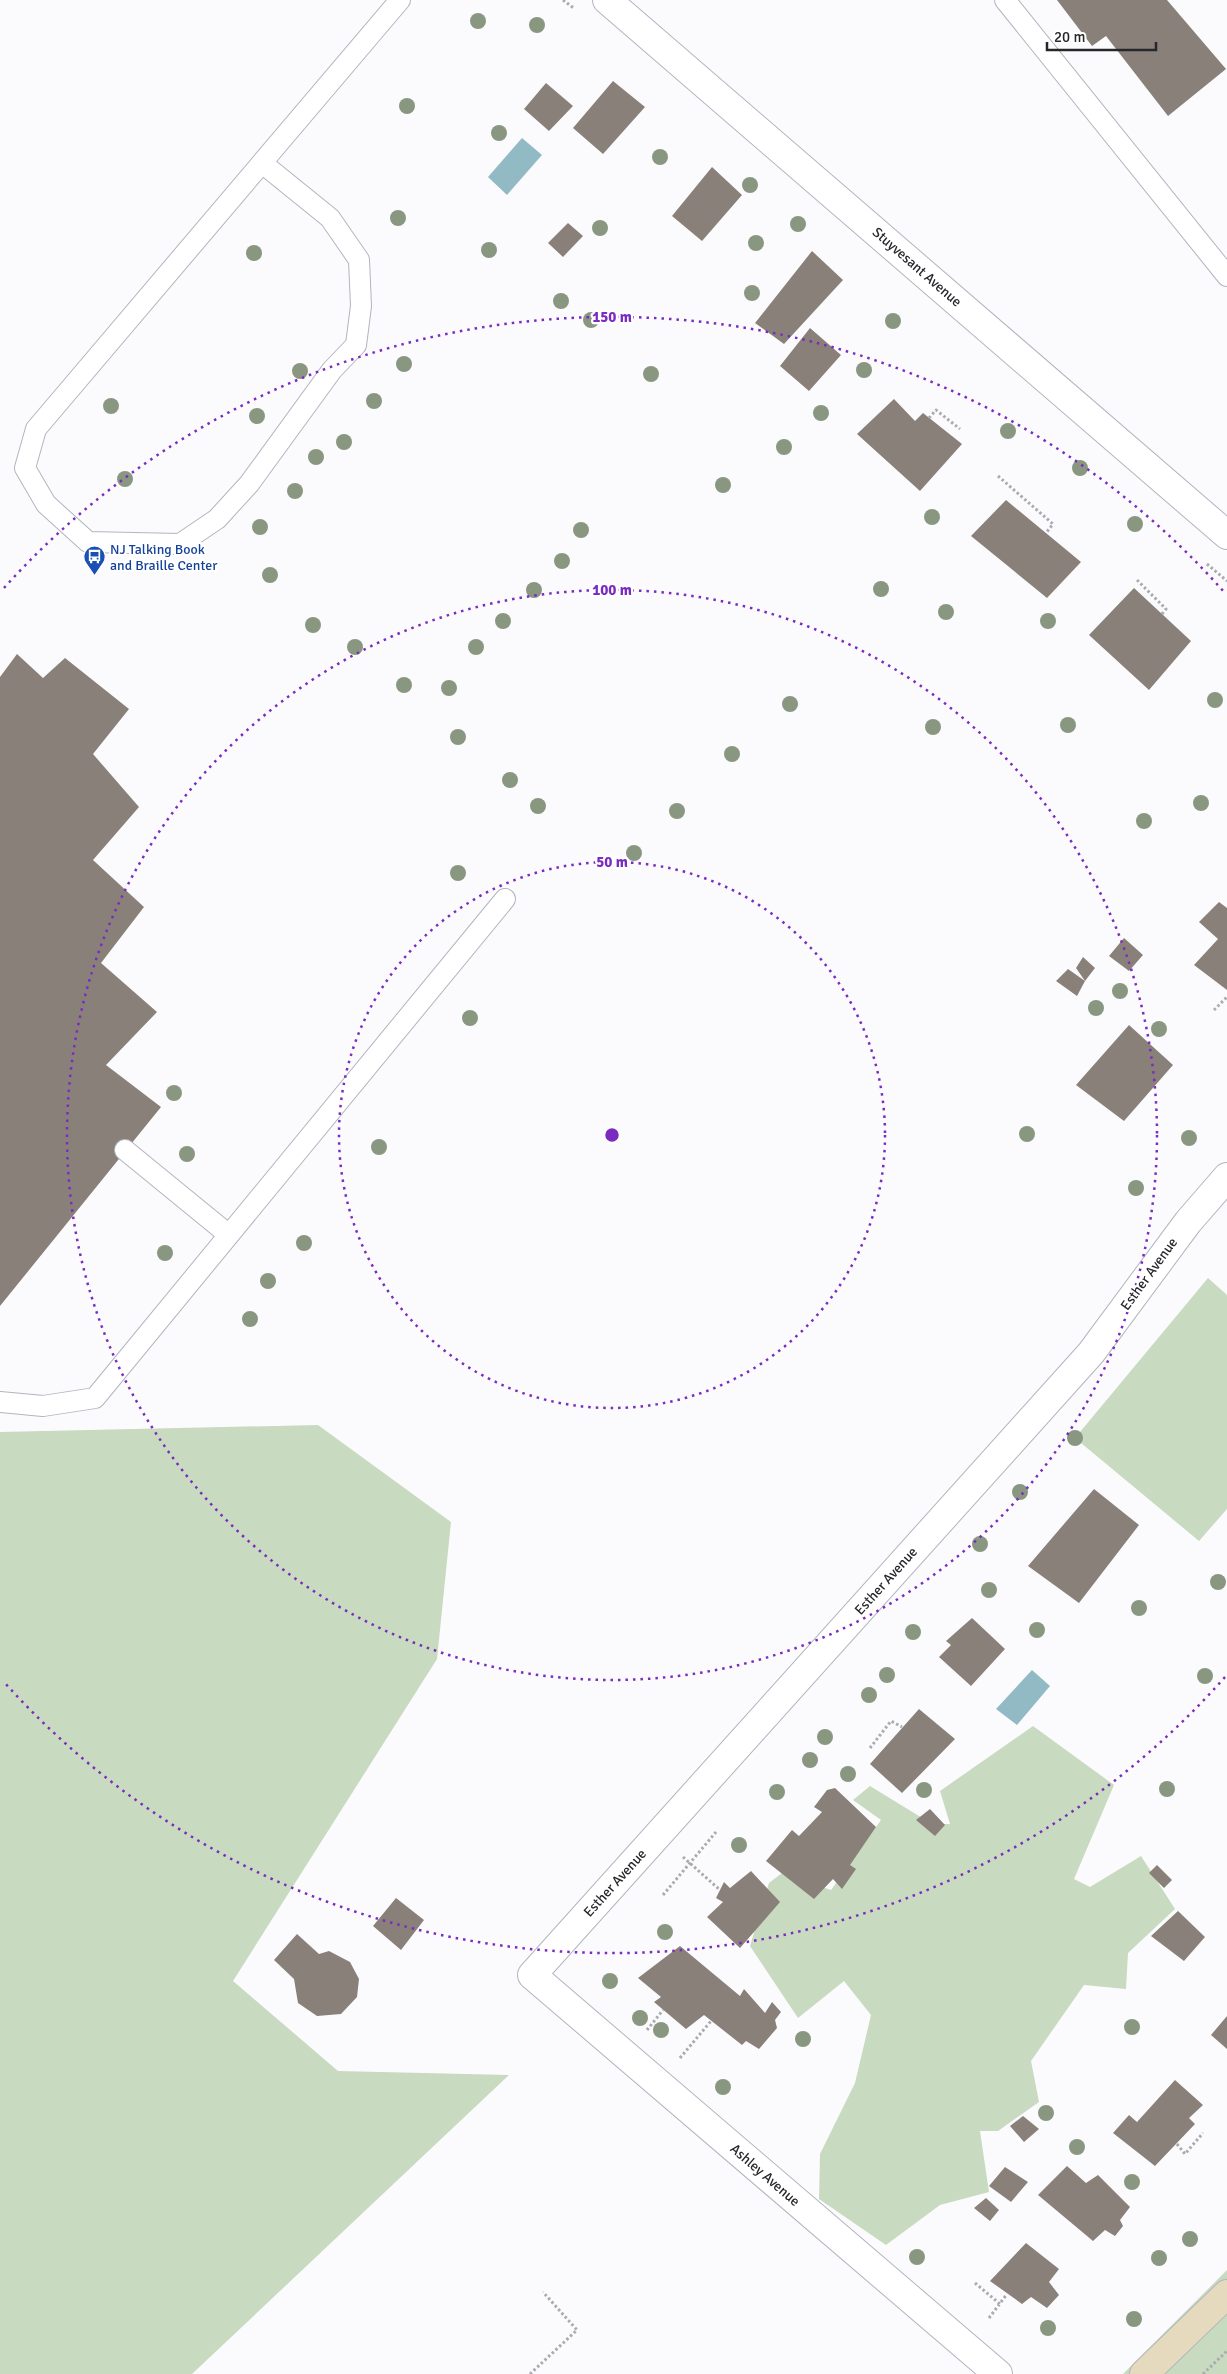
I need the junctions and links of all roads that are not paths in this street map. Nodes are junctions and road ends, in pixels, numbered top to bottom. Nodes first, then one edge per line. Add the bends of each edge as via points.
1 (400, 0) edge
2 (607, 0) edge
3 (1005, 0) edge
4 (262, 163) junction
5 (1227, 276) edge
6 (1227, 535) edge
7 (506, 899) dead end
8 (125, 1150) dead end
9 (1227, 1177) edge
10 (229, 1235) junction
11 (0, 1402) edge
12 (532, 1975) joint
13 (1227, 2294) edge
14 (998, 2374) edge
15 (1144, 2374) edge

1 - 4 lane
2 - 6 street, Stuyvesant Avenue
3 - 5 lane
4 - 4 lane via 36,429 25,468 46,504 88,542 180,544 217,519 249,484 332,370 356,345 361,306 359,260 330,218
7 - 10 lane
8 - 10 lane
9 - 12 street, Esther Avenue via 1188,1222 1091,1353
10 - 11 lane via 95,1398 42,1406
12 - 14 street, Ashley Avenue
13 - 15 street

